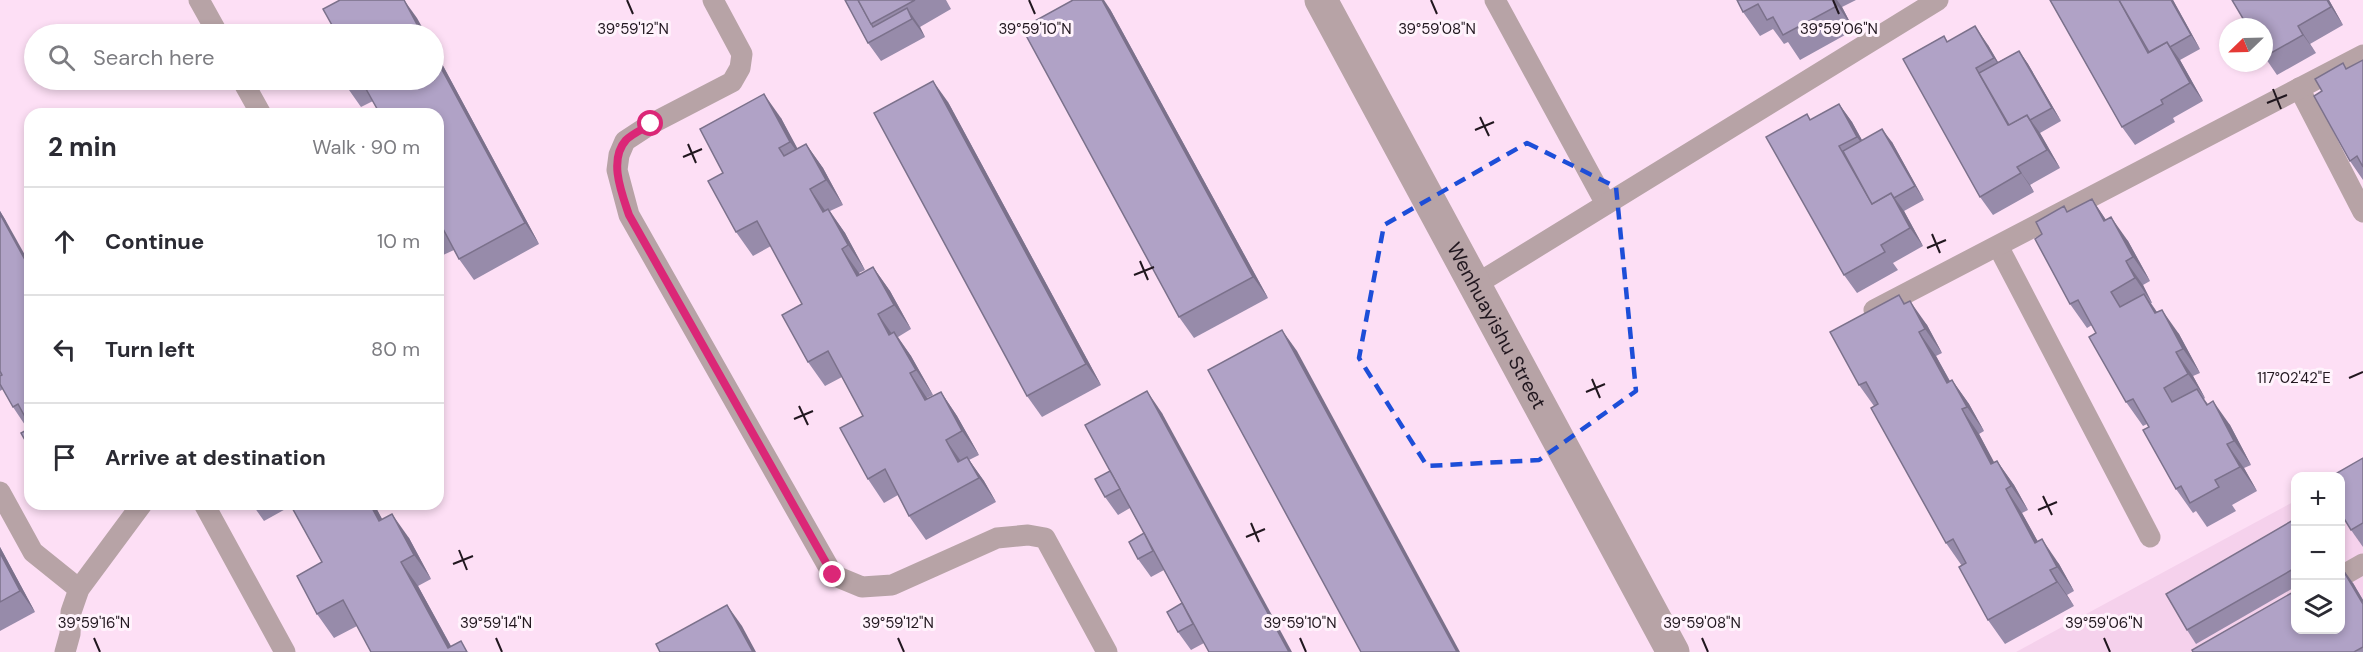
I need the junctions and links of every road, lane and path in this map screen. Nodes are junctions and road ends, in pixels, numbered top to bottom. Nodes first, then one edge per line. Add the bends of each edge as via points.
1 (199, 0) edge
2 (713, 0) edge
3 (1321, 0) edge
4 (1495, 0) edge
5 (1938, 0) edge
6 (212, 24) edge
7 (2363, 55) edge
8 (2299, 88) junction
9 (248, 90) edge
10 (258, 108) edge
11 (1606, 204) junction
12 (2363, 212) edge
13 (1998, 246) junction
14 (1475, 285) junction
15 (1860, 317) edge
16 (0, 492) edge
17 (138, 510) edge
18 (207, 510) edge
19 (2150, 537) dead end
20 (2363, 564) edge
21 (2345, 574) edge
22 (79, 589) junction
23 (65, 652) edge
24 (285, 652) edge
25 (1107, 652) edge
26 (1673, 652) edge

1 - 6 lane
2 - 25 lane via 742,54 740,68 732,82 625,141 617,170 629,215 833,575 862,587 892,585 997,538 1045,538
3 - 14 street, Wenhuayishu Street
4 - 11 lane
5 - 11 lane
7 - 8 lane
8 - 12 lane
8 - 13 lane
9 - 10 lane
11 - 14 lane
13 - 15 lane
13 - 19 lane
14 - 26 street, Wenhuayishu Street
16 - 22 lane via 33,552
17 - 22 lane
18 - 24 lane
20 - 21 lane
22 - 23 lane

